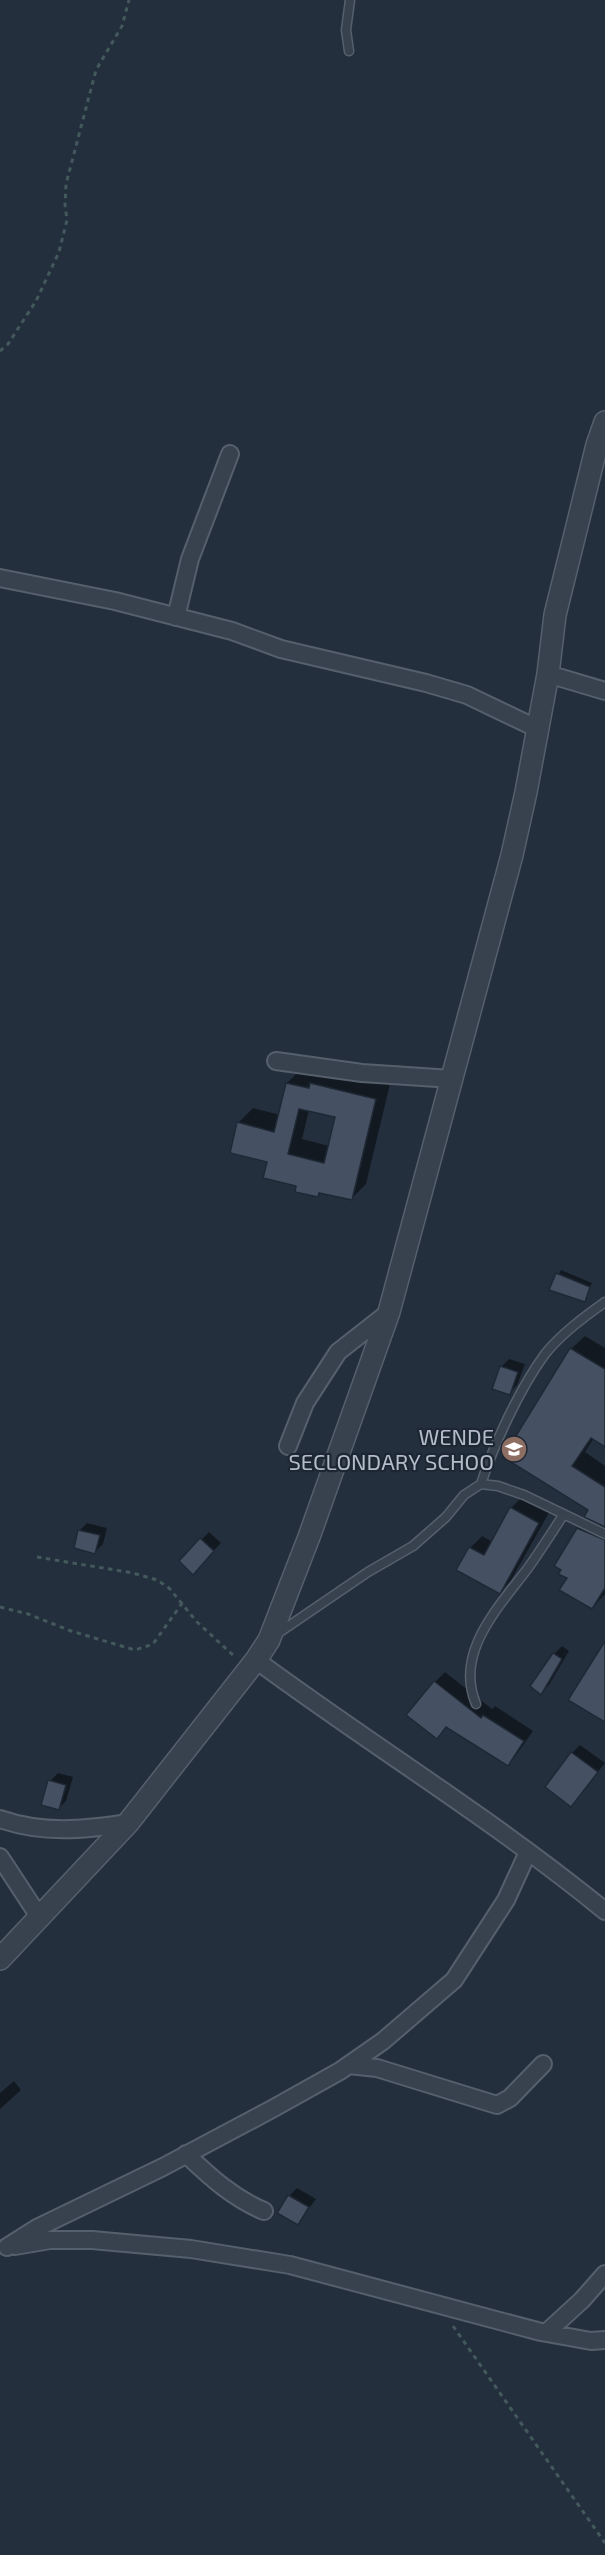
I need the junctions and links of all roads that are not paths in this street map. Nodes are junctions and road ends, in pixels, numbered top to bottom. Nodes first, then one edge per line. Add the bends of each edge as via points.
1 (350, 0) edge
2 (349, 51) dead end
3 (605, 422) edge
4 (230, 454) dead end
5 (0, 578) edge
6 (176, 617) junction
7 (548, 674) junction
8 (605, 691) edge
9 (538, 729) junction
10 (276, 1061) dead end
11 (452, 1079) junction
12 (605, 1302) edge
13 (389, 1311) junction
14 (288, 1446) dead end
15 (481, 1484) junction
16 (564, 1514) junction
17 (605, 1534) edge
18 (268, 1640) junction
19 (252, 1665) junction
20 (476, 1704) dead end
21 (0, 1819) edge
22 (128, 1823) junction
23 (528, 1852) junction
24 (0, 1857) edge
25 (605, 1911) edge
26 (40, 1918) junction
27 (0, 1959) edge
28 (543, 2064) dead end
29 (349, 2065) junction
30 (186, 2154) junction
31 (264, 2211) dead end
32 (3, 2249) edge
33 (605, 2274) edge
34 (546, 2333) junction
35 (605, 2340) edge

1 - 2 lane via 346,30
3 - 7 street via 555,615
4 - 6 street via 190,560
5 - 6 street
6 - 9 street via 281,649 467,695
7 - 8 street
7 - 9 street
9 - 11 street via 512,855
10 - 11 street
11 - 13 street
12 - 15 lane via 545,1354 490,1457
13 - 14 street via 338,1352 305,1403
13 - 18 street
15 - 16 lane via 515,1492
15 - 18 lane via 464,1495 446,1517 412,1546
16 - 17 lane
16 - 20 lane via 492,1614 479,1639 469,1671
18 - 19 street
19 - 22 street
19 - 23 street
21 - 22 street via 55,1830
22 - 26 street
23 - 25 street
23 - 29 street via 506,1900 454,1980
24 - 26 street
26 - 27 street
28 - 29 street via 510,2098 497,2105 377,2068
29 - 30 street
30 - 31 street via 224,2189
30 - 32 street
32 - 34 street via 50,2240 190,2249 290,2265
33 - 34 street
34 - 35 street

